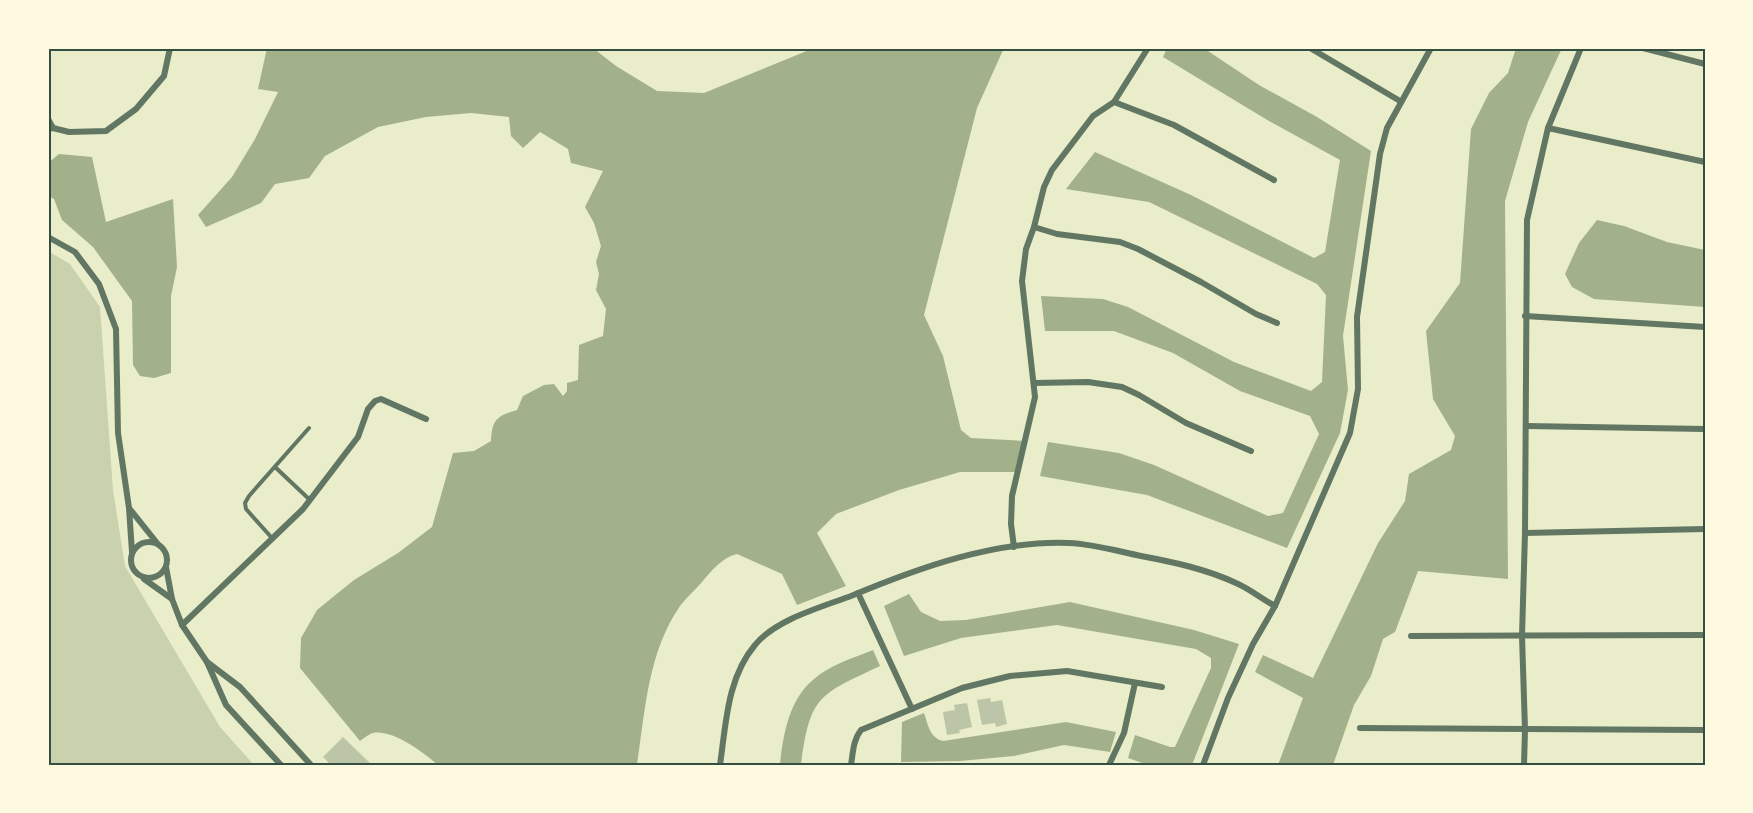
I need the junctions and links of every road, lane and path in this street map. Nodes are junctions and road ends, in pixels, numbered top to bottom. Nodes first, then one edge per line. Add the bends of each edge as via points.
1 (170, 48) edge
2 (1148, 48) edge
3 (1310, 48) edge
4 (1431, 48) edge
5 (1581, 48) edge
6 (1643, 48) edge
7 (1705, 64) edge
8 (1400, 101) junction
9 (1114, 102) junction
10 (48, 119) edge
11 (50, 128) edge
12 (1548, 128) junction
13 (1705, 162) edge
14 (1274, 180) dead end
15 (1034, 227) junction
16 (48, 237) edge
17 (1525, 316) junction
18 (1276, 323) dead end
19 (1705, 327) edge
20 (1034, 383) junction
21 (426, 419) dead end
22 (1526, 426) junction
23 (309, 428) dead end
24 (1705, 429) edge
25 (1251, 451) dead end
26 (275, 466) junction
27 (310, 500) junction
28 (129, 508) junction
29 (1705, 529) edge
30 (1525, 533) junction
31 (272, 538) junction
32 (158, 544) junction
33 (1014, 547) junction
34 (132, 553) junction
35 (166, 566) junction
36 (140, 576) junction
37 (858, 593) junction
38 (172, 599) junction
39 (1275, 606) junction
40 (182, 625) junction
41 (1705, 635) edge
42 (1411, 636) dead end
43 (1522, 636) junction
44 (207, 662) junction
45 (1136, 683) junction
46 (1162, 687) dead end
47 (912, 709) junction
48 (1360, 728) dead end
49 (1525, 730) junction
50 (1705, 730) edge
51 (281, 765) edge
52 (311, 765) edge
53 (720, 765) edge
54 (851, 765) edge
55 (1109, 765) edge
56 (1203, 765) edge
57 (1524, 765) edge

1 - 11 street via 164,76 136,109 106,131
2 - 9 street
3 - 8 street
4 - 8 street
5 - 12 street
6 - 7 street
8 - 39 street via 1387,128 1376,179 1357,317 1358,389 1352,424
9 - 14 street via 1174,126
9 - 15 street via 1093,116 1052,170
10 - 11 street
12 - 13 street
12 - 17 street via 1527,220
15 - 18 street via 1120,242 1138,249
15 - 20 street via 1026,249 1022,281
16 - 28 street via 75,252 99,284 116,329 118,433
17 - 19 street
17 - 22 street
20 - 25 street via 1088,382 1122,387 1186,423
20 - 33 street via 1035,397 1012,496
21 - 27 street via 381,399 375,401 358,437
22 - 24 street
22 - 30 street
23 - 26 lane
26 - 27 lane
26 - 31 lane via 245,503
27 - 31 street
28 - 32 street
28 - 34 street
29 - 30 street
30 - 43 street
31 - 40 street
32 - 34 street via 140,544
32 - 35 street via 166,554
33 - 37 street via 929,565
33 - 39 street via 1085,544 1176,563 1238,584
34 - 36 street via 131,566
35 - 36 street via 158,576
35 - 38 street
36 - 38 street
37 - 47 street
37 - 53 street via 793,619 755,644 735,680
38 - 40 street
39 - 56 street via 1228,698
40 - 44 street
41 - 43 street
42 - 43 street
43 - 49 street
44 - 51 street via 226,705
44 - 52 street via 240,687
45 - 46 street
45 - 47 street via 1066,671 1044,672 962,688
45 - 55 street via 1124,733
47 - 54 street via 861,730 856,736
48 - 49 street
49 - 50 street
49 - 57 street

